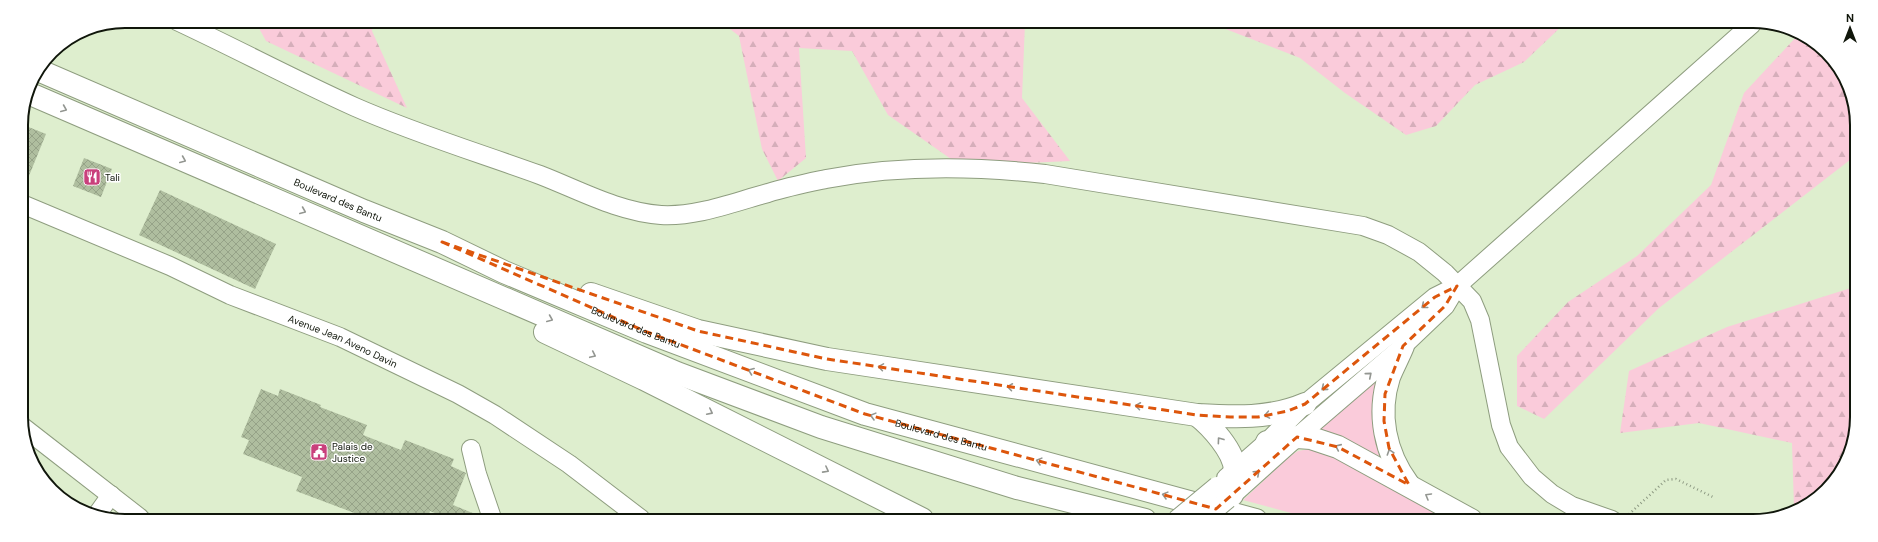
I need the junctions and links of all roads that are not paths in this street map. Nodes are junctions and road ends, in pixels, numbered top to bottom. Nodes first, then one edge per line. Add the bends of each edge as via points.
1 (192, 28) edge
2 (1747, 28) edge
3 (43, 72) edge
4 (33, 95) edge
5 (28, 207) edge
6 (346, 231) junction
7 (442, 242) junction
8 (1457, 286) junction
9 (1404, 346) junction
10 (1305, 404) junction
11 (1196, 414) junction
12 (29, 432) edge
13 (1297, 437) junction
14 (1267, 442) junction
15 (471, 449) dead end
16 (1235, 470) junction
17 (1409, 485) junction
18 (1226, 493) junction
19 (111, 495) junction
20 (100, 511) edge
21 (135, 514) edge
22 (491, 514) edge
23 (634, 514) edge
24 (912, 514) edge
25 (1121, 514) edge
26 (1187, 514) edge
27 (1208, 514) edge
28 (1234, 514) edge
29 (1460, 514) edge
30 (1595, 514) edge

1 - 8 street via 356,107 637,212 685,214 828,179 886,171 995,168 1363,226 1388,235 1419,252
2 - 8 street
3 - 7 highway, Boulevard des Bantu via 364,211
4 -> 6 highway
5 - 23 street, Avenue Jean Aveno Davin via 170,266 230,295 340,337 438,384 534,440
6 -> 24 highway via 404,264 644,379
6 -> 25 highway via 677,373 821,427 1017,488
11 -> 7 highway via 827,359 698,330
28 -> 7 highway, Boulevard des Bantu via 865,414 648,332 504,272
8 - 9 street via 1445,306
8 -> 10 street via 1435,297
8 - 30 street via 1476,307 1501,425 1509,447 1532,477 1552,494 1572,506
13 -> 9 street
17 -> 9 highway via 1393,460 1384,421 1385,394
10 -> 11 highway via 1288,411 1258,416
10 - 14 street
16 -> 11 highway via 1229,452 1210,426
12 - 19 street
13 - 14 highway
17 -> 13 highway via 1338,446 1311,438
18 -> 13 street
14 - 16 street
15 - 22 street via 476,474
16 - 18 highway
29 -> 17 highway
18 - 26 street, bridge
18 - 27 street, bridge
19 - 20 street
19 - 21 street

